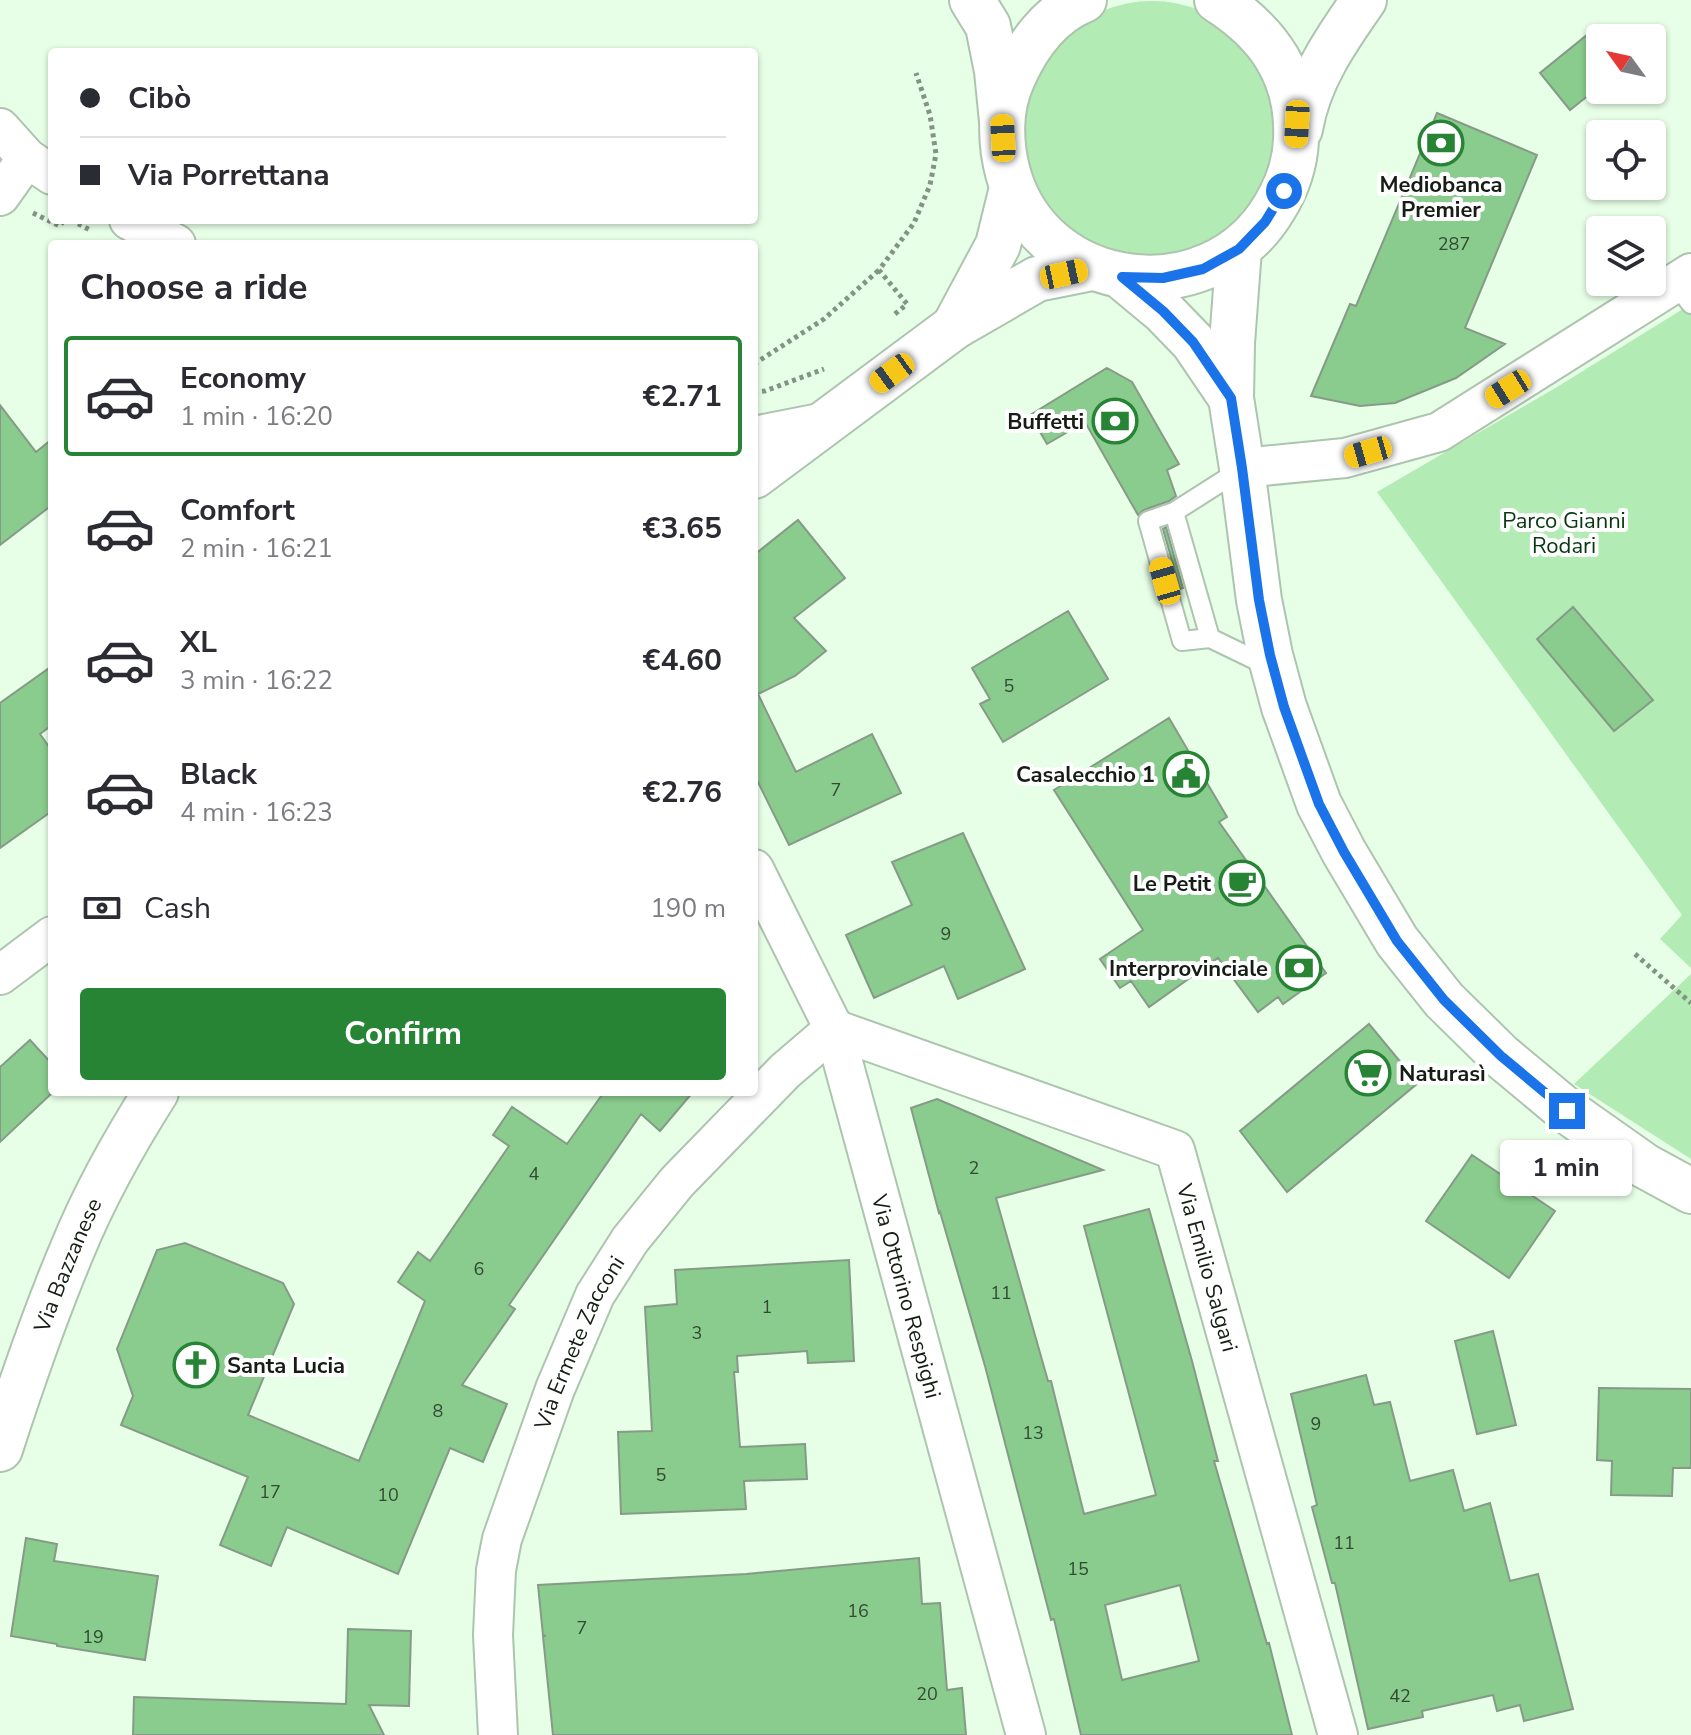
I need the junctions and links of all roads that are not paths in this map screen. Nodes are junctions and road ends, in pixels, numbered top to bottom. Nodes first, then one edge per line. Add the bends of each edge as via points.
1 (972, 0) edge
2 (1084, 0) edge
3 (1217, 0) edge
4 (1364, 0) edge
5 (1002, 121) junction
6 (0, 128) edge
7 (1295, 155) junction
8 (40, 167) edge
9 (1012, 188) junction
10 (0, 196) edge
11 (137, 224) edge
12 (168, 240) edge
13 (1239, 249) junction
14 (1107, 272) junction
15 (1686, 287) edge
16 (954, 327) junction
17 (1231, 398) junction
18 (825, 422) junction
19 (758, 435) edge
20 (1242, 468) junction
21 (758, 473) edge
22 (1174, 512) junction
23 (1210, 638) junction
24 (1274, 670) junction
25 (758, 877) edge
26 (48, 938) edge
27 (5, 961) edge
28 (834, 1029) junction
29 (154, 1096) edge
30 (1691, 1191) edge
31 (0, 1449) edge
32 (498, 1735) edge
33 (1026, 1735) edge
34 (1338, 1735) edge

1 - 5 main road via 988,26
2 - 5 main road via 1046,25 1024,54
3 - 7 main road via 1263,37 1281,63 1294,103
4 - 7 main road via 1328,52 1311,88
5 - 9 main road via 1003,155
6 - 8 street
7 - 13 main road via 1284,191
8 - 10 street
9 - 14 main road via 1044,236 1066,254
9 - 16 main road via 998,245
11 - 12 street
13 - 14 main road via 1203,269 1163,278
13 - 17 main road
14 - 16 main road via 1037,279
14 - 17 main road via 1163,311 1193,342
15 - 20 street via 1439,432 1345,458
16 - 18 main road
17 - 20 main road
18 - 19 street
18 - 21 main road
20 - 22 lane
20 - 24 main road
22 - 23 lane
22 - 23 lane via 1148,521 1182,641
23 - 24 lane
24 - 30 main road via 1319,804 1397,941 1444,1000 1567,1111
25 - 28 street, Via Ottorino Respighi
26 - 27 street
28 - 32 street, Via Ermete Zacconi via 785,1071 677,1182 595,1295 502,1539 493,1635
28 - 33 street, Via Ottorino Respighi
28 - 34 street, Via Emilio Salgari via 1175,1150
29 - 31 main road, Via Bazzanese via 74,1245

